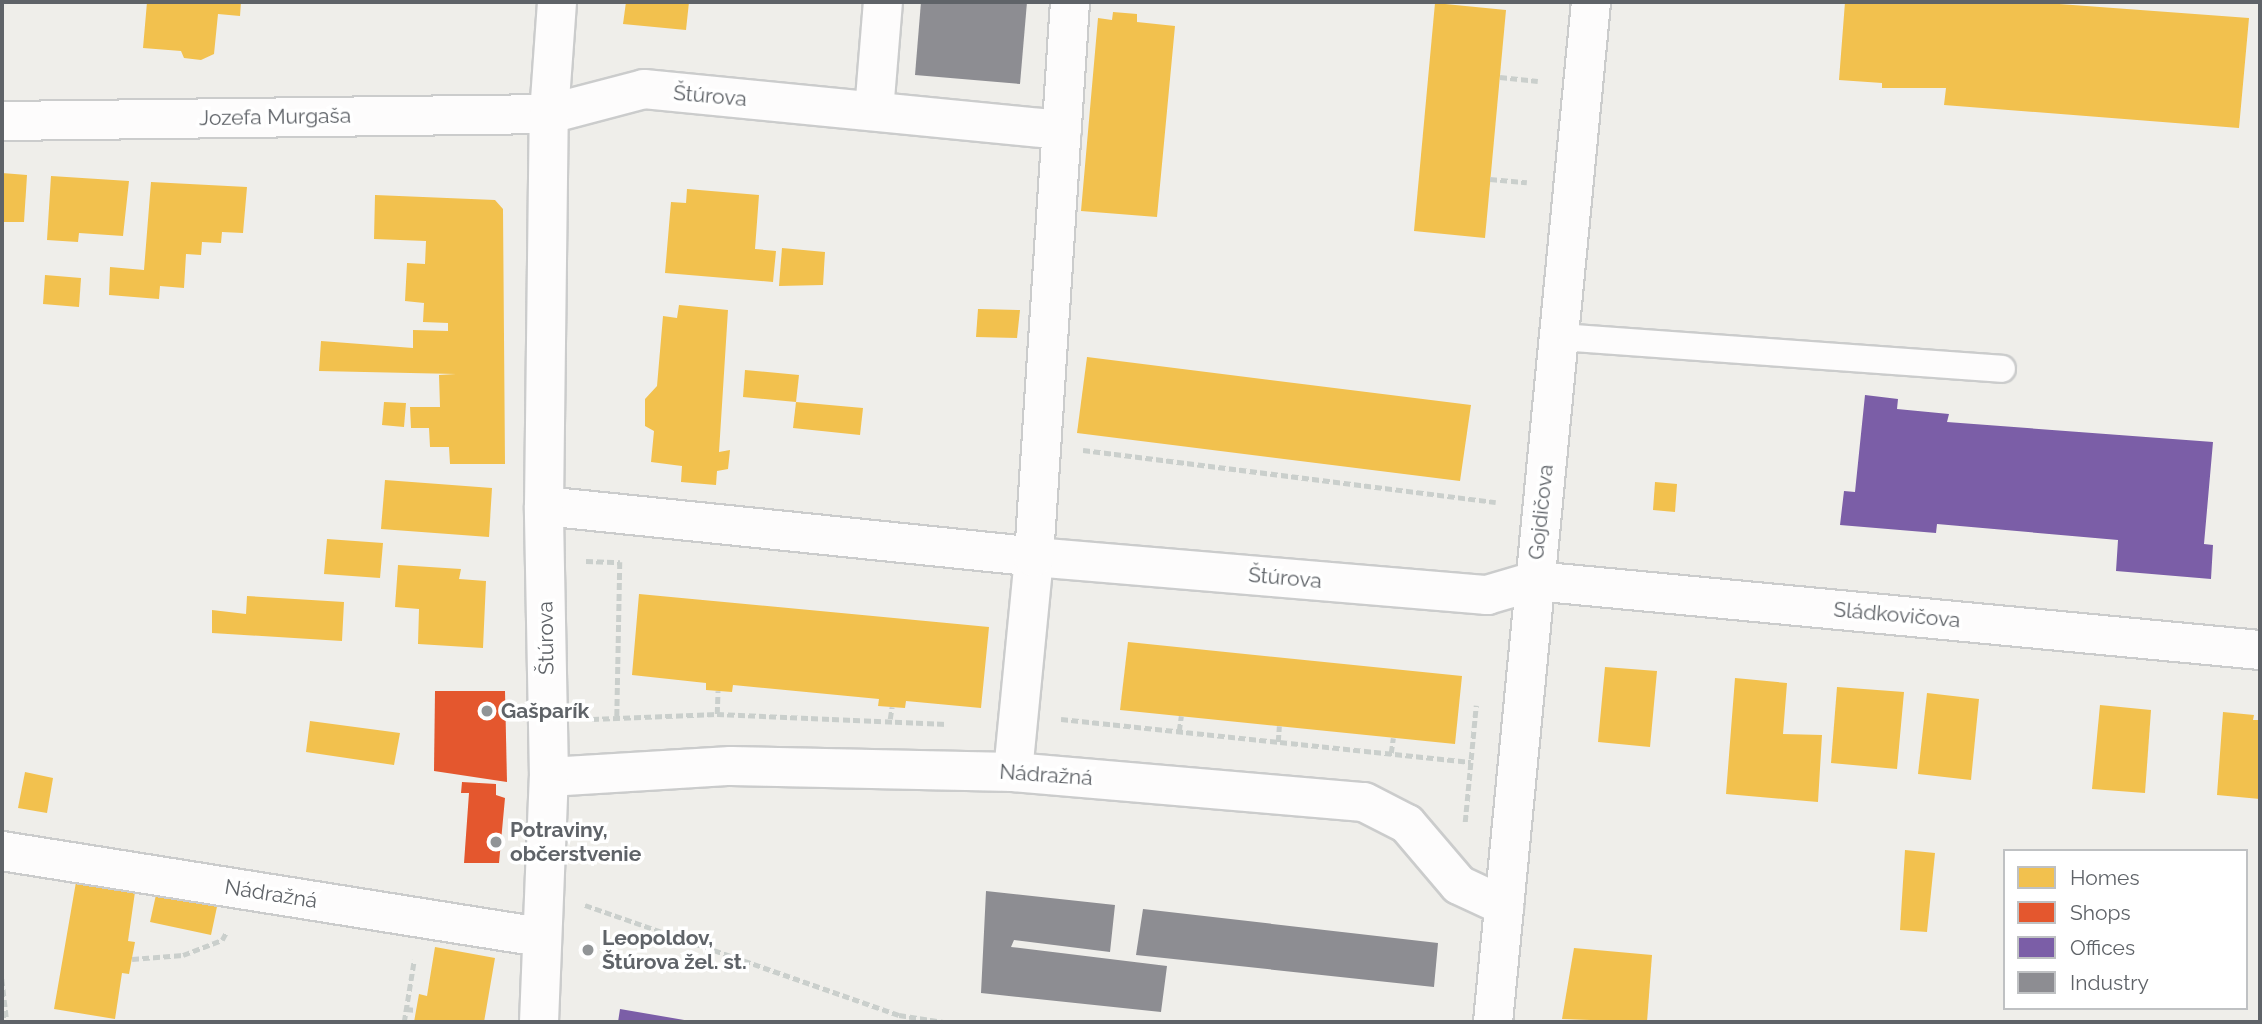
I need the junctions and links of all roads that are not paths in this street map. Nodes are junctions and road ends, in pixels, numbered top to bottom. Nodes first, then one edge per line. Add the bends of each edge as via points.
1 (558, 2) edge
2 (883, 2) edge
3 (1070, 2) edge
4 (1591, 2) edge
5 (874, 111) junction
6 (549, 114) junction
7 (2, 121) edge
8 (1062, 130) junction
9 (1559, 337) junction
10 (2002, 369) dead end
11 (544, 506) junction
12 (1034, 557) junction
13 (1535, 581) junction
14 (2260, 650) edge
15 (1013, 772) junction
16 (549, 777) junction
17 (2, 851) edge
18 (1504, 906) junction
19 (540, 937) junction
20 (539, 1022) edge
21 (1493, 1022) edge

1 - 6 street, Štúrova
2 - 5 street
3 - 8 street
4 - 9 street, Gojdičova
5 - 6 street, Štúrova via 644,89
5 - 8 street, Štúrova
6 - 7 street, Jozefa Murgaša
6 - 11 street, Štúrova
8 - 12 street
9 - 10 lane
9 - 13 street, Gojdičova
11 - 12 street, Štúrova
11 - 16 street, Štúrova
12 - 13 street, Štúrova via 1487,595
12 - 15 street
13 - 14 street, Sládkovičova
13 - 18 street, Gojdičova
15 - 16 street, Nádražná via 731,766
15 - 18 street, Nádražná via 1364,802 1407,824 1459,885
16 - 19 street, Štúrova
17 - 19 street, Nádražná
18 - 21 street, Gojdičova
19 - 20 street, Štúrova

